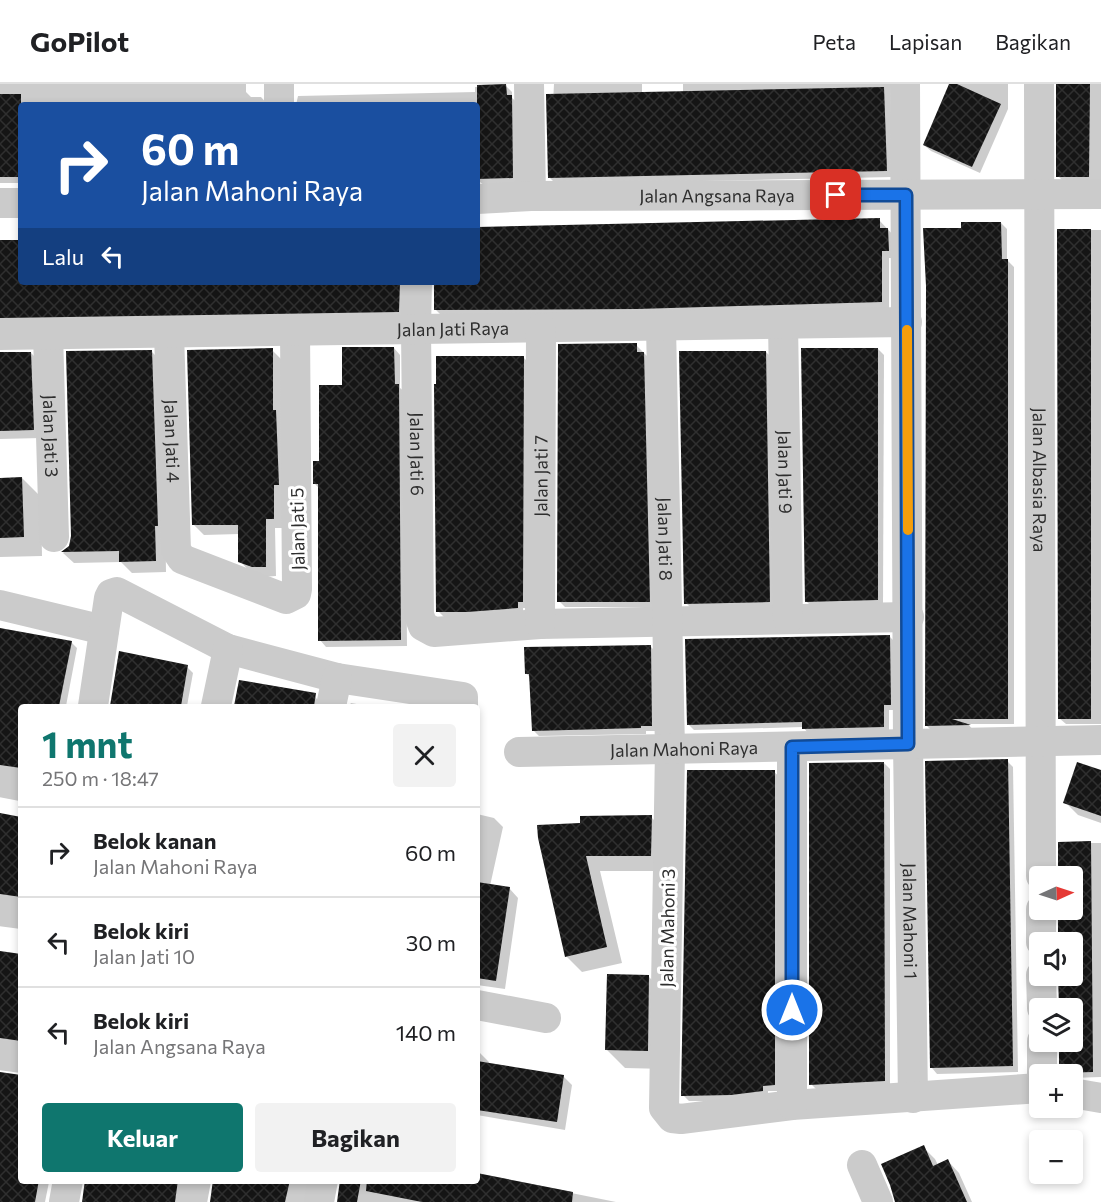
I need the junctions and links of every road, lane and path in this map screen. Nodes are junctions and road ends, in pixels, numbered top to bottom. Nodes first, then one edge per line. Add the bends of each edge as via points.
1 (279, 84) edge
2 (529, 84) edge
3 (905, 84) edge
4 (1039, 84) edge
5 (279, 102) edge
6 (1101, 194) edge
7 (906, 195) junction
8 (1040, 195) junction
9 (531, 196) junction
10 (480, 199) edge
11 (0, 203) edge
12 (18, 203) edge
13 (417, 285) edge
14 (907, 322) junction
15 (783, 324) junction
16 (541, 327) junction
17 (661, 327) junction
18 (416, 329) junction
19 (295, 331) junction
20 (169, 333) junction
21 (48, 334) junction
22 (0, 335) edge
23 (54, 537) dead end
24 (176, 550) joint
25 (0, 605) edge
26 (909, 617) junction
27 (788, 620) junction
28 (667, 622) junction
29 (540, 624) junction
30 (104, 630) junction
31 (228, 649) junction
32 (334, 692) edge
33 (93, 704) edge
34 (216, 704) edge
35 (463, 704) edge
36 (1101, 740) edge
37 (1040, 741) junction
38 (908, 744) junction
39 (792, 747) junction
40 (670, 749) junction
41 (519, 752) dead end
42 (0, 782) edge
43 (18, 785) edge
44 (1041, 866) edge
45 (0, 911) edge
46 (18, 914) edge
47 (480, 1006) edge
48 (546, 1018) dead end
49 (0, 1054) edge
50 (18, 1057) edge
51 (1029, 1089) edge
52 (1083, 1095) edge
53 (913, 1098) junction
54 (1101, 1098) edge
55 (792, 1105) junction
56 (862, 1165) dead end
57 (67, 1184) edge
58 (195, 1184) edge
59 (322, 1184) edge
60 (64, 1202) edge
61 (192, 1202) edge
62 (319, 1202) edge
63 (878, 1202) edge

1 - 5 street
2 - 9 street
3 - 7 street, Jalan Mahoni 1
4 - 8 street, Jalan Albasia Raya
6 - 8 street, Jalan Angsana Raya
7 - 8 street, Jalan Angsana Raya
7 - 9 street, Jalan Angsana Raya
7 - 14 street, Jalan Mahoni 1
8 - 37 street, Jalan Albasia Raya
9 - 10 street, Jalan Angsana Raya
11 - 12 street
13 - 18 street, Jalan Jati 6
14 - 15 street, Jalan Jati Raya
14 - 26 street, Jalan Mahoni 1
15 - 17 street, Jalan Jati Raya
15 - 27 street, Jalan Jati 9
16 - 17 street, Jalan Jati Raya
16 - 18 street, Jalan Jati Raya
16 - 29 street, Jalan Jati 7
17 - 28 street, Jalan Jati 8
18 - 19 street, Jalan Jati Raya
18 - 29 street, Jalan Jati 6 via 419,615 423,626 434,632
19 - 20 street, Jalan Jati Raya
19 - 24 street, Jalan Jati 5 via 296,594 282,598 182,559
20 - 21 street, Jalan Jati Raya
20 - 24 street, Jalan Jati 4
21 - 22 street, Jalan Jati Raya
21 - 23 street, Jalan Jati 3
25 - 30 street
26 - 27 street
26 - 38 street, Jalan Mahoni 1
27 - 28 street
28 - 29 street
28 - 40 street, Jalan Jati 8
30 - 31 street via 109,598 117,592
30 - 33 street
31 - 32 street
31 - 34 street
32 - 35 street via 463,697
36 - 37 street, Jalan Mahoni Raya
37 - 38 street, Jalan Mahoni Raya
37 - 44 street, Jalan Albasia Raya
38 - 39 street, Jalan Mahoni Raya
38 - 53 street, Jalan Mahoni 1
39 - 40 street, Jalan Mahoni Raya
39 - 55 street
40 - 41 street, Jalan Mahoni Raya
40 - 55 street, Jalan Mahoni 3 via 664,1108 672,1119 681,1119
42 - 43 street
45 - 46 street
47 - 48 street
49 - 50 street
51 - 53 street
52 - 54 street
53 - 55 street
56 - 63 street
57 - 60 street
58 - 61 street
59 - 62 street

